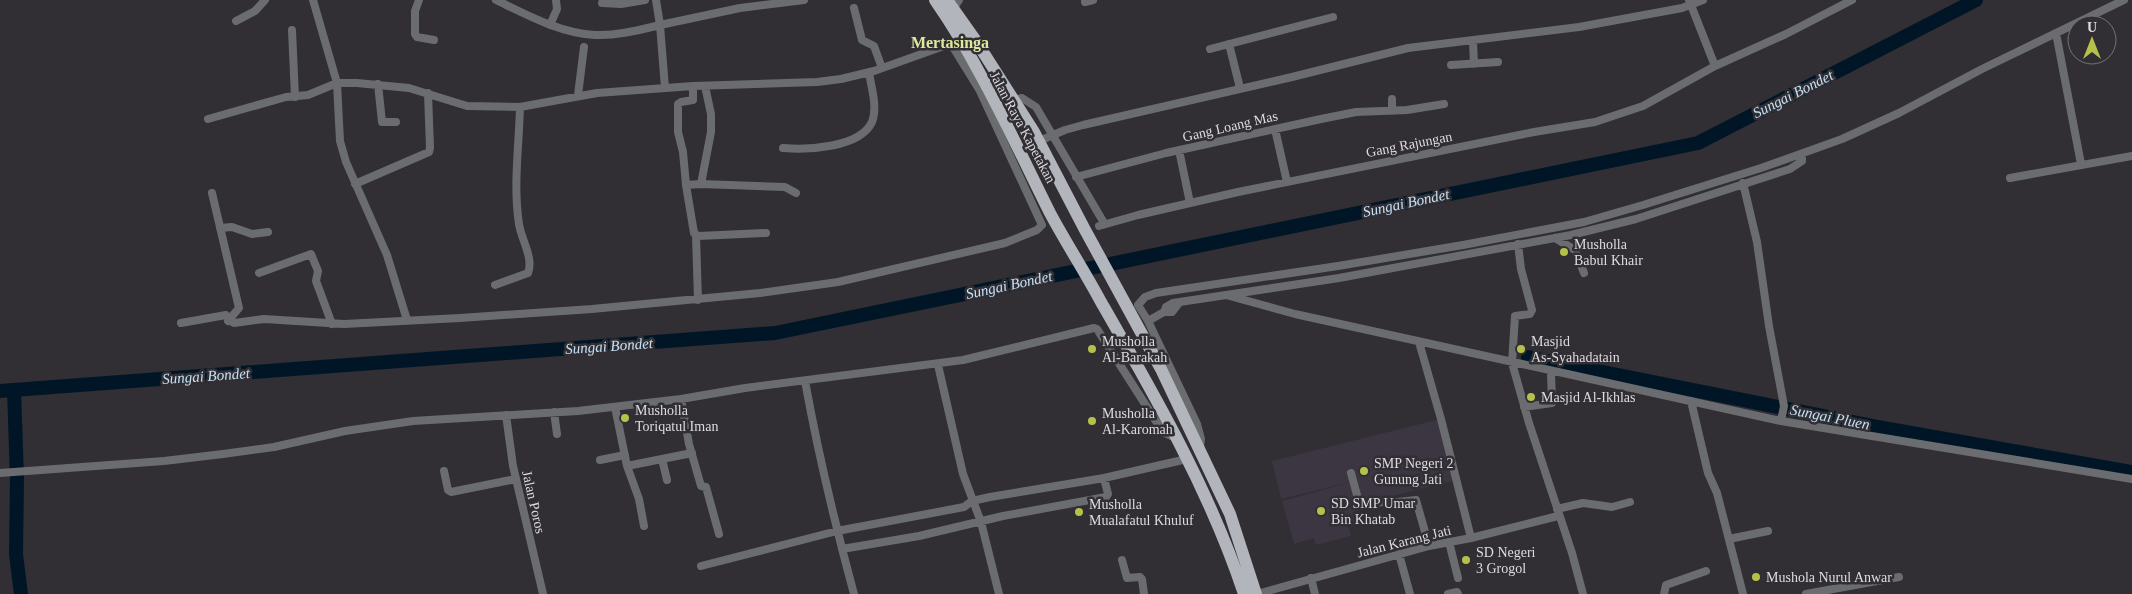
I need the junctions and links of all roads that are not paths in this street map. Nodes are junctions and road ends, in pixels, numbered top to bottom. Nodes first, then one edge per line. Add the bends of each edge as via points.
1 (265, 0) edge
2 (313, 0) edge
3 (419, 0) edge
4 (496, 0) edge
5 (556, 0) edge
6 (645, 0) edge
7 (656, 0) edge
8 (804, 0) edge
9 (935, 0) edge
10 (1702, 0) edge
11 (1852, 0) edge
12 (2124, 0) edge
13 (602, 3) dead end
14 (1691, 3) edge
15 (952, 6) edge
16 (854, 8) dead end
17 (1333, 17) dead end
18 (236, 21) dead end
19 (550, 24) junction
20 (660, 28) junction
21 (292, 30) dead end
22 (2056, 33) junction
23 (434, 40) dead end
24 (1473, 40) junction
25 (956, 42) junction
26 (1228, 44) junction
27 (584, 47) dead end
28 (1210, 49) dead end
29 (1498, 62) dead end
30 (1474, 64) junction
31 (1451, 65) dead end
32 (1715, 66) junction
33 (882, 68) junction
34 (869, 72) junction
35 (338, 83) junction
36 (378, 84) junction
37 (693, 86) junction
38 (705, 86) junction
39 (664, 88) junction
40 (1240, 88) junction
41 (428, 93) junction
42 (578, 95) junction
43 (295, 97) junction
44 (1392, 98) dead end
45 (1014, 100) junction
46 (1444, 104) dead end
47 (520, 107) junction
48 (1392, 111) junction
49 (208, 119) dead end
50 (396, 122) dead end
51 (1275, 129) junction
52 (1051, 135) junction
53 (1039, 141) junction
54 (784, 148) dead end
55 (1179, 150) junction
56 (1802, 154) junction
57 (2132, 156) edge
58 (2081, 164) junction
59 (1076, 177) junction
60 (2010, 178) dead end
61 (1287, 182) junction
62 (1743, 183) junction
63 (355, 184) junction
64 (701, 184) junction
65 (686, 185) junction
66 (212, 193) dead end
67 (796, 193) dead end
68 (1190, 203) junction
69 (220, 228) junction
70 (268, 232) dead end
71 (766, 233) dead end
72 (696, 235) junction
73 (1554, 238) junction
74 (1518, 244) junction
75 (259, 273) dead end
76 (1584, 273) dead end
77 (495, 285) dead end
78 (1226, 296) junction
79 (698, 300) junction
80 (228, 320) junction
81 (407, 320) junction
82 (1148, 321) junction
83 (181, 323) dead end
84 (332, 324) junction
85 (1419, 342) junction
86 (1513, 360) junction
87 (938, 365) junction
88 (1551, 372) junction
89 (805, 381) junction
90 (681, 399) junction
91 (1691, 401) junction
92 (615, 407) junction
93 (1524, 407) junction
94 (554, 412) junction
95 (506, 414) junction
96 (1782, 420) junction
97 (557, 434) dead end
98 (1176, 438) junction
99 (1200, 449) junction
100 (692, 453) junction
101 (625, 455) junction
102 (662, 459) junction
103 (1187, 459) junction
104 (600, 460) dead end
105 (627, 466) junction
106 (444, 471) dead end
107 (0, 473) edge
108 (1351, 473) dead end
109 (1104, 478) junction
110 (516, 479) junction
111 (2132, 479) edge
112 (667, 480) dead end
113 (972, 501) junction
114 (1630, 502) dead end
115 (1558, 512) junction
116 (981, 522) junction
117 (644, 526) dead end
118 (837, 531) junction
119 (1768, 531) dead end
120 (719, 534) dead end
121 (1471, 538) junction
122 (1730, 539) junction
123 (1449, 542) junction
124 (1429, 546) junction
125 (842, 549) junction
126 (1399, 554) junction
127 (1122, 560) dead end
128 (702, 566) dead end
129 (1706, 572) dead end
130 (1898, 577) dead end
131 (1311, 578) junction
132 (1458, 578) dead end
133 (543, 594) edge
134 (854, 594) edge
135 (998, 594) edge
136 (1144, 594) edge
137 (1244, 594) edge
138 (1257, 594) edge
139 (1315, 594) edge
140 (1410, 594) edge
141 (1448, 594) edge
142 (1458, 594) edge
143 (1583, 594) edge
144 (1664, 594) edge
145 (1743, 594) edge
146 (1806, 594) edge

1 - 18 street via 255,11
2 - 35 street
3 - 23 street via 415,10 415,34
4 - 19 street
5 - 19 street via 557,9
6 - 13 street
7 - 20 street
8 - 20 street via 740,8
9 - 15 highway, Jalan Raya Kapetakan
10 - 14 street
11 - 32 street, Gang Rajungan
12 - 22 street
14 - 24 street via 1637,18
14 - 32 street
15 - 25 highway, Jalan Raya Kapetakan
15 - 45 highway
16 - 33 street via 862,40 874,46
17 - 26 street
19 - 20 street via 595,35
20 - 39 street
21 - 43 street
22 - 56 street via 1899,113
22 - 58 street
24 - 30 street
24 - 40 street via 1408,48
25 - 33 street
25 - 79 street via 1042,225 1040,228 1005,243 838,282
25 - 98 highway, Jalan Raya Kapetakan via 1023,155 1051,214
26 - 28 street
26 - 40 street
27 - 42 street
29 - 30 street
30 - 31 street
32 - 61 street, Gang Rajungan via 1643,106 1595,122
33 - 34 street
34 - 38 street via 817,82
34 - 54 street via 874,109 872,122 866,130 832,145 803,150
35 - 36 street
35 - 43 street
35 - 63 street via 340,141
36 - 41 street
36 - 50 street via 382,122
37 - 38 street
37 - 39 street
37 - 65 street via 694,100 681,102 678,107 678,132
38 - 64 street via 711,132
39 - 42 street
40 - 52 street via 1113,117
41 - 47 street via 467,106
41 - 63 street via 429,152
42 - 47 street
43 - 49 street
44 - 48 street
45 - 52 street via 1022,98 1036,107
45 - 53 highway
46 - 48 street, Gang Loang Mas
47 - 77 street via 516,204 529,270
48 - 51 street, Gang Loang Mas via 1356,112
51 - 55 street, Gang Loang Mas
51 - 61 street
52 - 53 street
52 - 59 street
53 - 99 highway
55 - 59 street, Gang Loang Mas
55 - 68 street
56 - 62 street via 1802,161 1797,166
56 - 82 street via 1584,222 1338,266 1156,293 1138,305
57 - 58 street
58 - 60 street
59 - 68 street, Gang Rajungan via 1102,225
61 - 68 street, Gang Rajungan
62 - 73 street via 1636,219
62 - 96 street via 1757,242 1785,408
63 - 81 street via 387,255
64 - 65 street
64 - 67 street via 785,187
65 - 72 street
66 - 69 street
69 - 70 street via 232,226 252,234
69 - 80 street via 238,305 238,310
71 - 72 street
72 - 79 street
73 - 74 street
73 - 76 street via 1575,250
74 - 78 street
74 - 86 street via 1532,310 1530,314 1515,316
75 - 84 street via 311,254 318,271 316,281
78 - 82 street via 1179,303 1172,312 1164,312
78 - 85 street
79 - 81 street
80 - 83 street via 226,315
80 - 84 street via 234,323 264,319
81 - 84 street
82 - 99 street via 1197,424
85 - 86 street
85 - 121 street
86 - 88 street
86 - 93 street
87 - 89 street
87 - 98 street via 1094,328 1161,429
87 - 113 street
88 - 91 street
88 - 93 street via 1552,403
89 - 90 street
89 - 118 street
90 - 92 street
90 - 100 street
91 - 96 street
91 - 122 street via 1708,473
92 - 94 street
92 - 101 street
93 - 115 street
94 - 95 street
94 - 97 street
95 - 107 street via 413,421 345,431 274,447 164,461
95 - 110 street, Jalan Poros
96 - 111 street
98 - 103 highway, Jalan Raya Kapetakan
99 - 138 highway via 1230,514
100 - 102 street
100 - 120 street via 701,486 706,487
101 - 104 street
101 - 105 street
102 - 105 street
102 - 112 street
103 - 109 street
103 - 137 highway, Jalan Raya Kapetakan via 1227,543
105 - 117 street via 639,499
106 - 110 street via 451,492
108 - 124 street via 1360,506 1416,500
109 - 113 street
109 - 116 street via 1106,497
110 - 133 street, Jalan Poros
113 - 116 street
113 - 118 street via 964,507
114 - 115 street, Jalan Karang Jati via 1612,507 1583,503
115 - 121 street, Jalan Karang Jati
115 - 143 street
116 - 125 street
116 - 135 street
118 - 125 street
118 - 128 street
119 - 122 street
121 - 123 street, Jalan Karang Jati
122 - 145 street
123 - 124 street, Jalan Karang Jati
123 - 132 street
124 - 126 street, Jalan Karang Jati
125 - 134 street
126 - 131 street, Jalan Karang Jati
126 - 140 street
127 - 136 street via 1127,578 1142,579
129 - 144 street via 1666,585
130 - 146 street
131 - 138 street, Jalan Karang Jati
131 - 139 street
141 - 142 street

